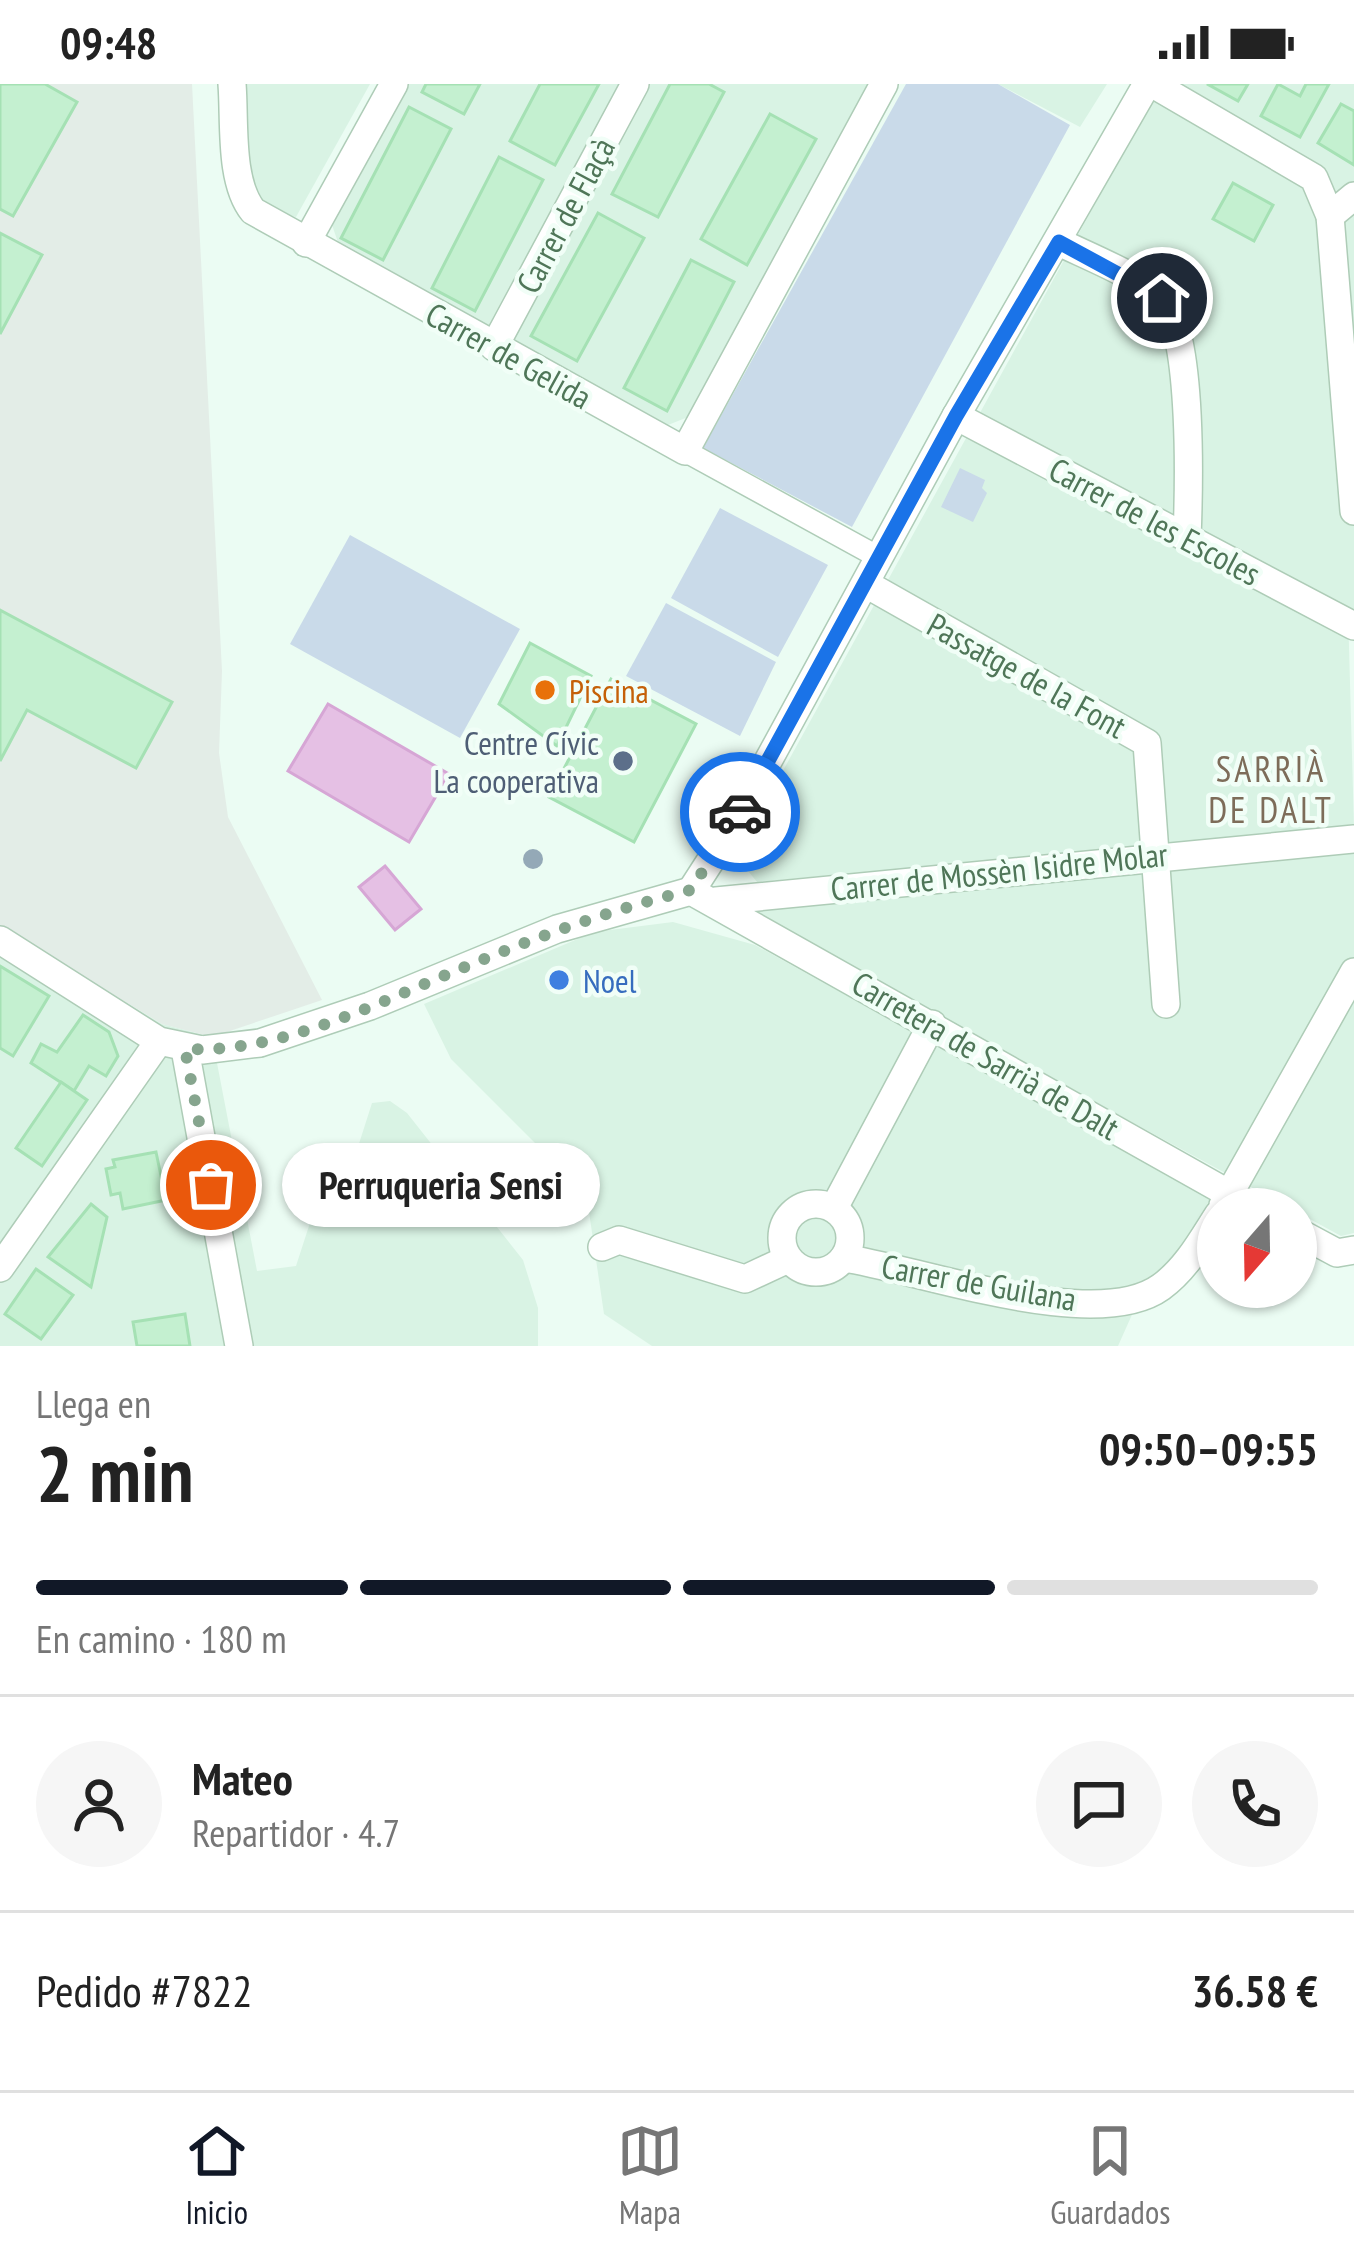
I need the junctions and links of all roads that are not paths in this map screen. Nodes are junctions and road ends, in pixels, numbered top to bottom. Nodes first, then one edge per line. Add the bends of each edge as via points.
1 (232, 84) edge
2 (394, 84) edge
3 (635, 84) edge
4 (884, 84) edge
5 (1150, 84) edge
6 (1354, 196) edge
7 (1330, 216) junction
8 (1059, 242) junction
9 (306, 243) junction
10 (494, 346) junction
11 (956, 416) junction
12 (686, 452) junction
13 (1354, 511) edge
14 (1187, 538) junction
15 (880, 558) junction
16 (866, 584) junction
17 (1354, 626) edge
18 (1354, 839) edge
19 (1152, 855) junction
20 (703, 896) junction
21 (0, 940) edge
22 (1354, 972) edge
23 (1166, 1004) dead end
24 (932, 1024) junction
25 (172, 1045) junction
26 (1233, 1188) edge
27 (1197, 1190) edge
28 (834, 1208) junction
29 (1317, 1242) edge
30 (602, 1247) dead end
31 (1197, 1248) edge
32 (1354, 1250) edge
33 (844, 1258) junction
34 (788, 1259) junction
35 (0, 1268) edge
36 (239, 1346) edge

1 - 9 street, Carrer de Gelida via 244,200
2 - 9 street
3 - 10 street, Carrer de Flaçà
4 - 12 street
5 - 7 street via 1314,178
5 - 8 street
6 - 7 street
7 - 13 street
8 - 11 street
8 - 14 street via 1162,298 1174,322 1191,456
9 - 10 street, Carrer de Gelida
10 - 12 street, Carrer de Gelida
11 - 14 street, Carrer de les Escoles
11 - 15 street
12 - 15 street, Carrer de Gelida
14 - 17 street, Carrer de les Escoles
15 - 16 street
16 - 19 street, Passatge de la Font via 1147,742
16 - 20 street via 731,829
18 - 19 street, Carrer de Mossèn Isidre Molar
19 - 20 street, Carrer de Mossèn Isidre Molar
19 - 23 street, Passatge de la Font
20 - 24 street, Carretera de Sarrià de Dalt
20 - 25 street via 596,916 260,1043
21 - 25 street
22 - 26 street, Carrer de Guilana
24 - 27 street, Carretera de Sarrià de Dalt
24 - 28 street
25 - 35 street
25 - 36 street
28 - 33 street via 851,1240
28 - 34 street via 811,1203 790,1214 781,1236
29 - 32 street via 1337,1253
30 - 34 street via 619,1240 745,1279
31 - 33 street, Carrer de Guilana via 1161,1287 1131,1302 1076,1304
33 - 34 street via 827,1271 805,1271

